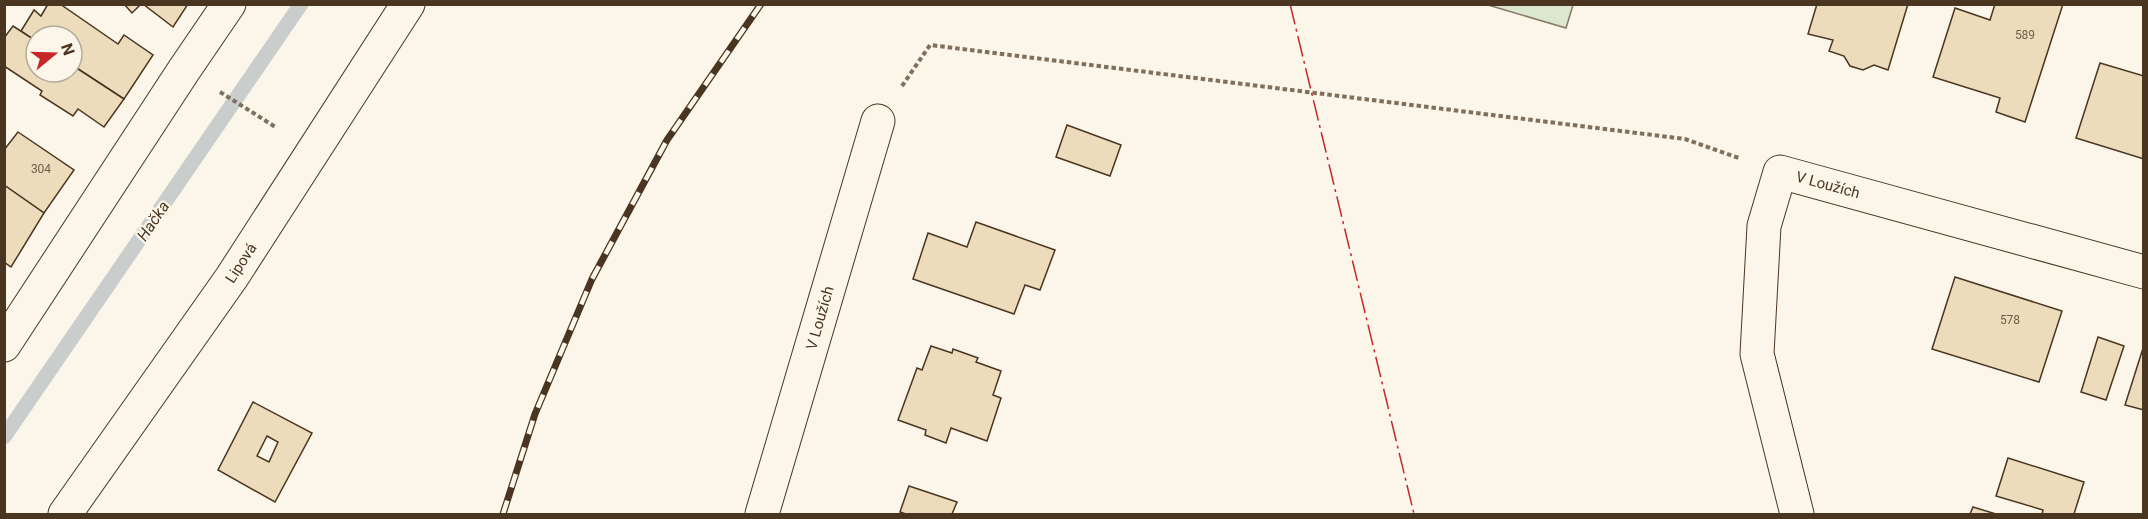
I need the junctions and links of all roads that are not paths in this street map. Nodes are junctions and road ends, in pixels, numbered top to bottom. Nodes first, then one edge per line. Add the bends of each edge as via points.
1 (229, 4) edge
2 (408, 4) edge
3 (878, 121) road end
4 (2144, 272) edge
5 (4, 345) edge
6 (65, 514) edge
7 (762, 514) edge
8 (1797, 514) edge

1 - 5 street
2 - 6 street, Lipová via 232,277
3 - 7 street, V Loužích
4 - 8 street, V Loužích via 1780,172 1764,226 1757,354

